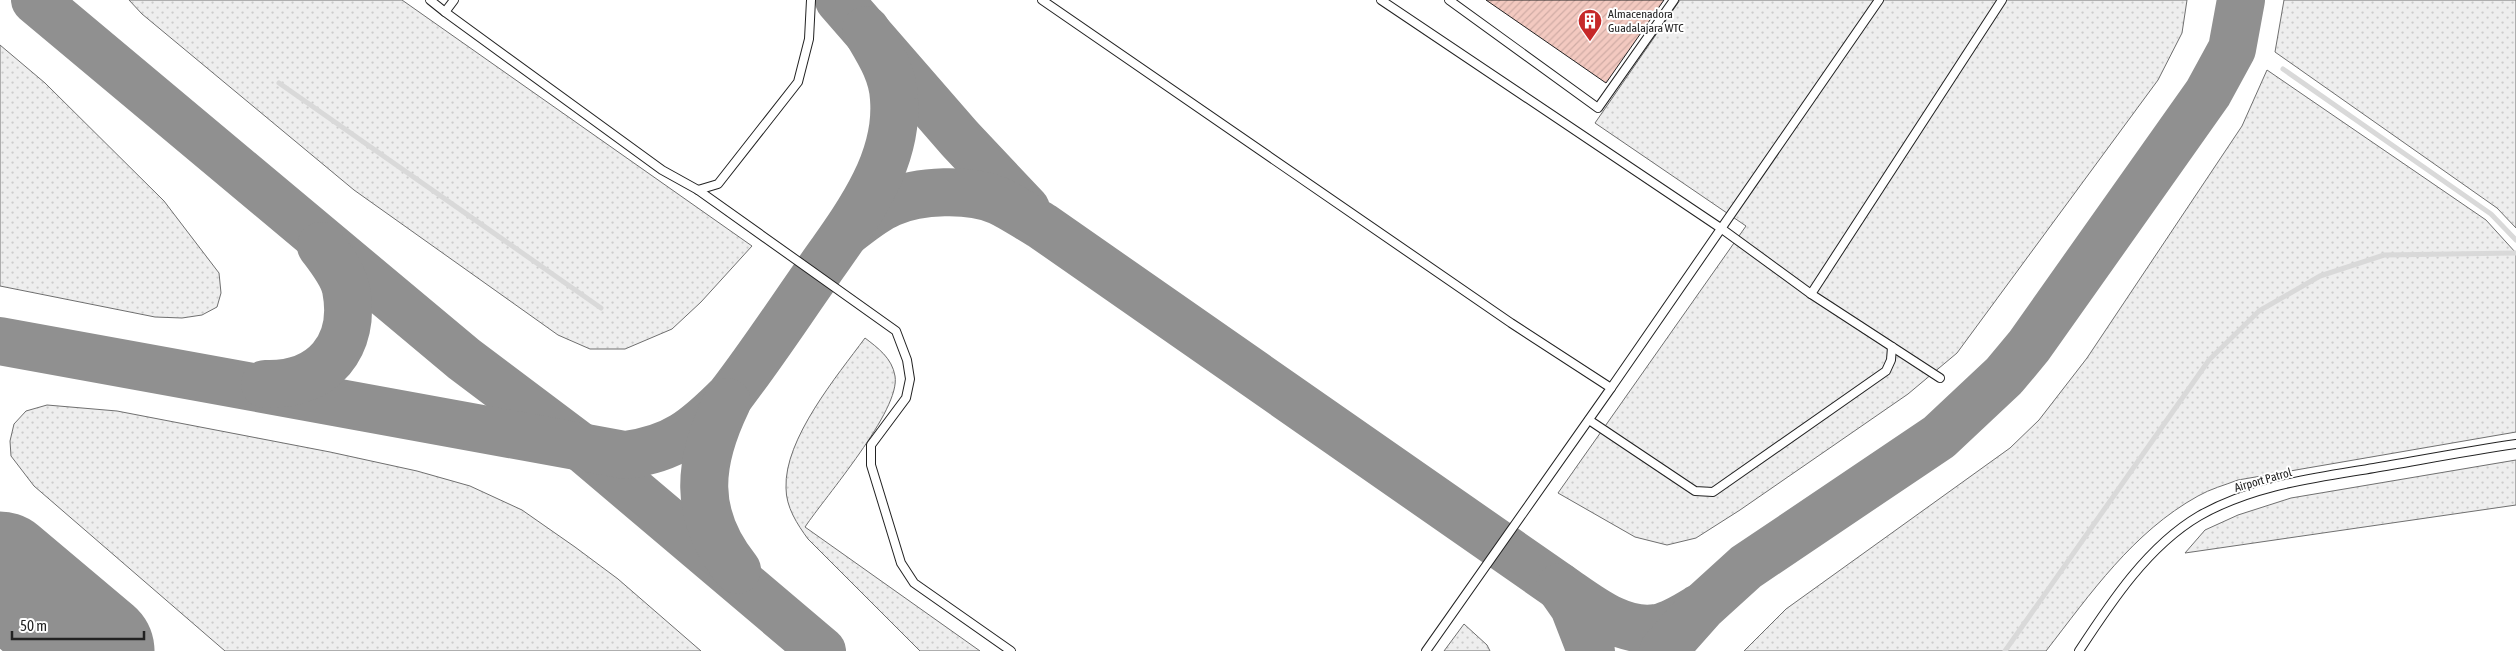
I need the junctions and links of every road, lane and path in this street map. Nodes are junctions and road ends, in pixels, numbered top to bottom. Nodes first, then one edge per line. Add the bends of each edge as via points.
1 (430, 0) edge
2 (454, 0) edge
3 (811, 0) edge
4 (1042, 0) edge
5 (1381, 0) edge
6 (1449, 0) edge
7 (1674, 0) edge
8 (1879, 0) edge
9 (2002, 0) edge
10 (445, 12) junction
11 (698, 190) junction
12 (1722, 229) junction
13 (1810, 294) junction
14 (1892, 347) junction
15 (1940, 378) dead end
16 (1611, 388) junction
17 (1589, 420) junction
18 (2516, 444) edge
19 (1011, 651) edge
20 (1426, 651) edge
21 (2079, 651) edge

1 - 10 lane
2 - 10 lane
3 - 11 lane via 809,39 798,82 718,184
4 - 16 lane
5 - 12 lane
6 - 7 lane via 1598,108
8 - 12 lane
9 - 13 lane
10 - 11 lane via 662,170
11 - 19 lane via 896,331 910,379 906,398 871,445 871,465 901,563 914,583
12 - 13 lane
12 - 16 lane
13 - 14 lane
14 - 15 lane
14 - 17 lane via 1886,371 1713,492 1695,491
16 - 17 lane
17 - 20 lane
18 - 21 lane, Airport Patrol via 2299,481 2246,494 2199,517 2160,546 2129,581

